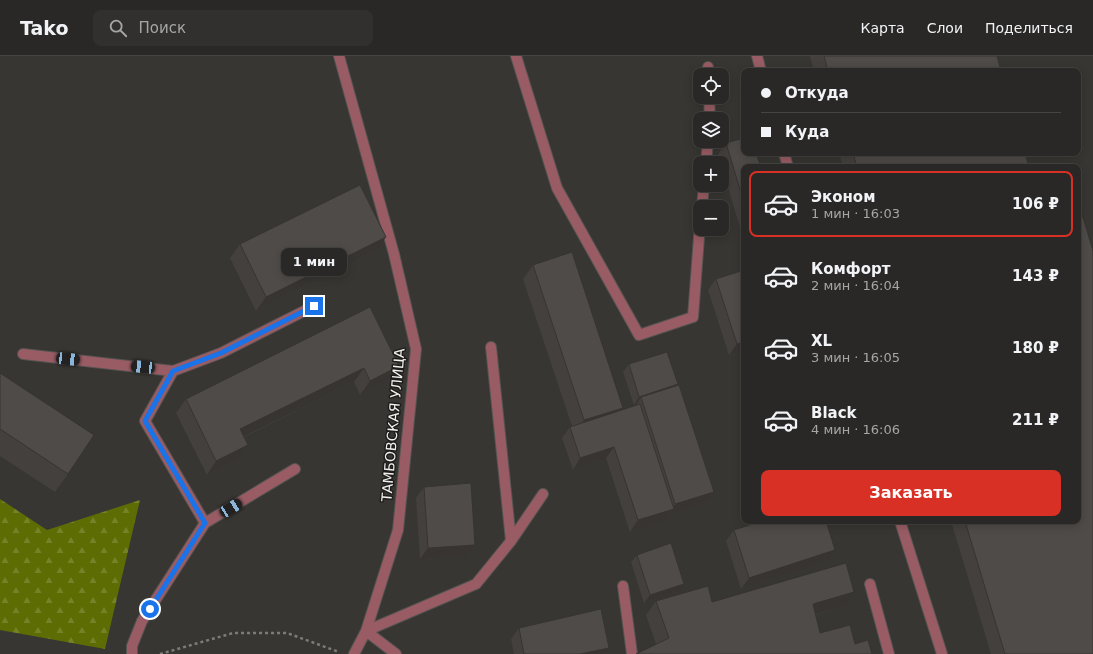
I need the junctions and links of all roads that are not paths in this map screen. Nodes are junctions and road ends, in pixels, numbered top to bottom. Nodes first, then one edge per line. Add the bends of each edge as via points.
1 (339, 56) edge
2 (516, 56) edge
3 (757, 56) edge
4 (760, 68) edge
5 (699, 236) edge
6 (314, 306) dead end
7 (491, 347) dead end
8 (23, 354) dead end
9 (173, 371) junction
10 (295, 469) dead end
11 (543, 494) dead end
12 (205, 523) junction
13 (901, 524) edge
14 (511, 541) junction
15 (870, 584) dead end
16 (623, 586) dead end
17 (366, 630) junction
18 (132, 654) edge
19 (354, 654) edge
20 (396, 654) edge
21 (632, 654) edge
22 (888, 654) edge
23 (942, 654) edge

1 - 17 street, ТАМБОВСКАЯ УЛИЦА via 394,254 416,349 398,530
2 - 5 street via 557,188 640,336 693,317
3 - 4 street
6 - 9 street via 221,353
7 - 14 street
8 - 9 street
9 - 12 street via 145,421
10 - 12 street
11 - 14 street
12 - 18 street via 142,621 132,646
13 - 23 street
14 - 17 street via 476,584
15 - 22 street
16 - 21 street
17 - 19 street, ТАМБОВСКАЯ УЛИЦА
17 - 20 street

